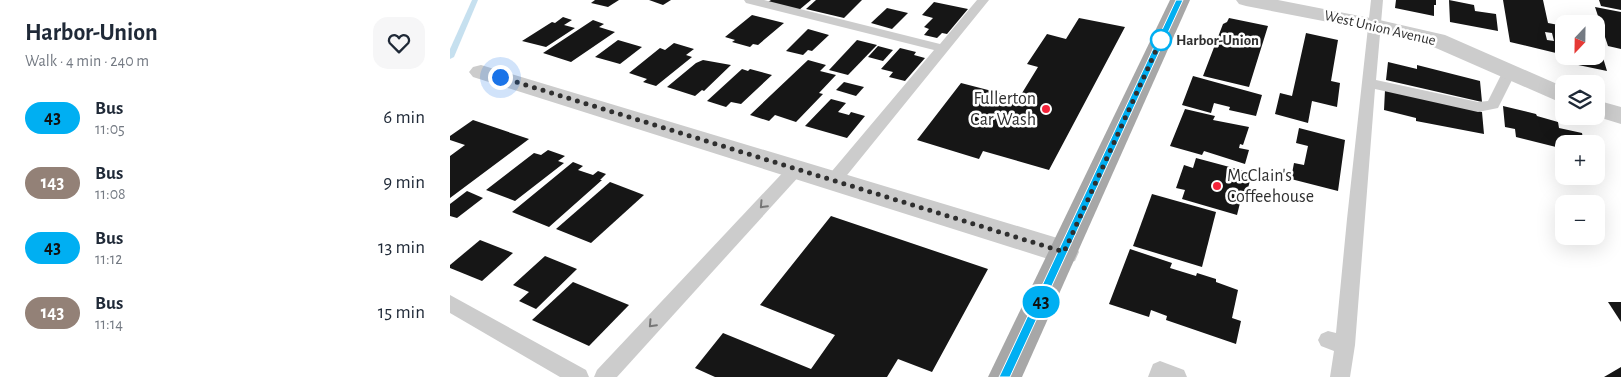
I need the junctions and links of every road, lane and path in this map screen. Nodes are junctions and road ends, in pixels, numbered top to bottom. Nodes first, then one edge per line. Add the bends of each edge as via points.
1 (750, 0) edge
2 (983, 0) edge
3 (1180, 0) edge
4 (1246, 0) edge
5 (1377, 0) edge
6 (1374, 25) junction
7 (944, 48) junction
8 (481, 72) dead end
9 (1509, 72) junction
10 (1368, 83) junction
11 (1555, 92) edge
12 (1605, 111) edge
13 (1621, 116) edge
14 (796, 170) junction
15 (833, 181) junction
16 (1064, 252) junction
17 (450, 303) edge
18 (579, 377) edge
19 (604, 377) edge
20 (1005, 377) edge
21 (1158, 377) edge
22 (1178, 377) edge
23 (1340, 377) edge

1 - 7 lane
2 - 7 lane
3 - 16 main road
4 - 6 street, West Union Avenue
5 - 6 lane
6 - 9 street, West Union Avenue via 1437,40
6 - 10 lane
7 - 15 lane
8 - 14 street
9 - 10 lane via 1493,105 1478,106
9 - 11 street, West Union Avenue
10 - 23 lane via 1347,217 1336,343
12 - 13 street
14 - 15 street
14 -> 19 lane
15 - 16 street
16 - 20 main road
17 - 18 lane
21 - 22 lane via 1160,371

